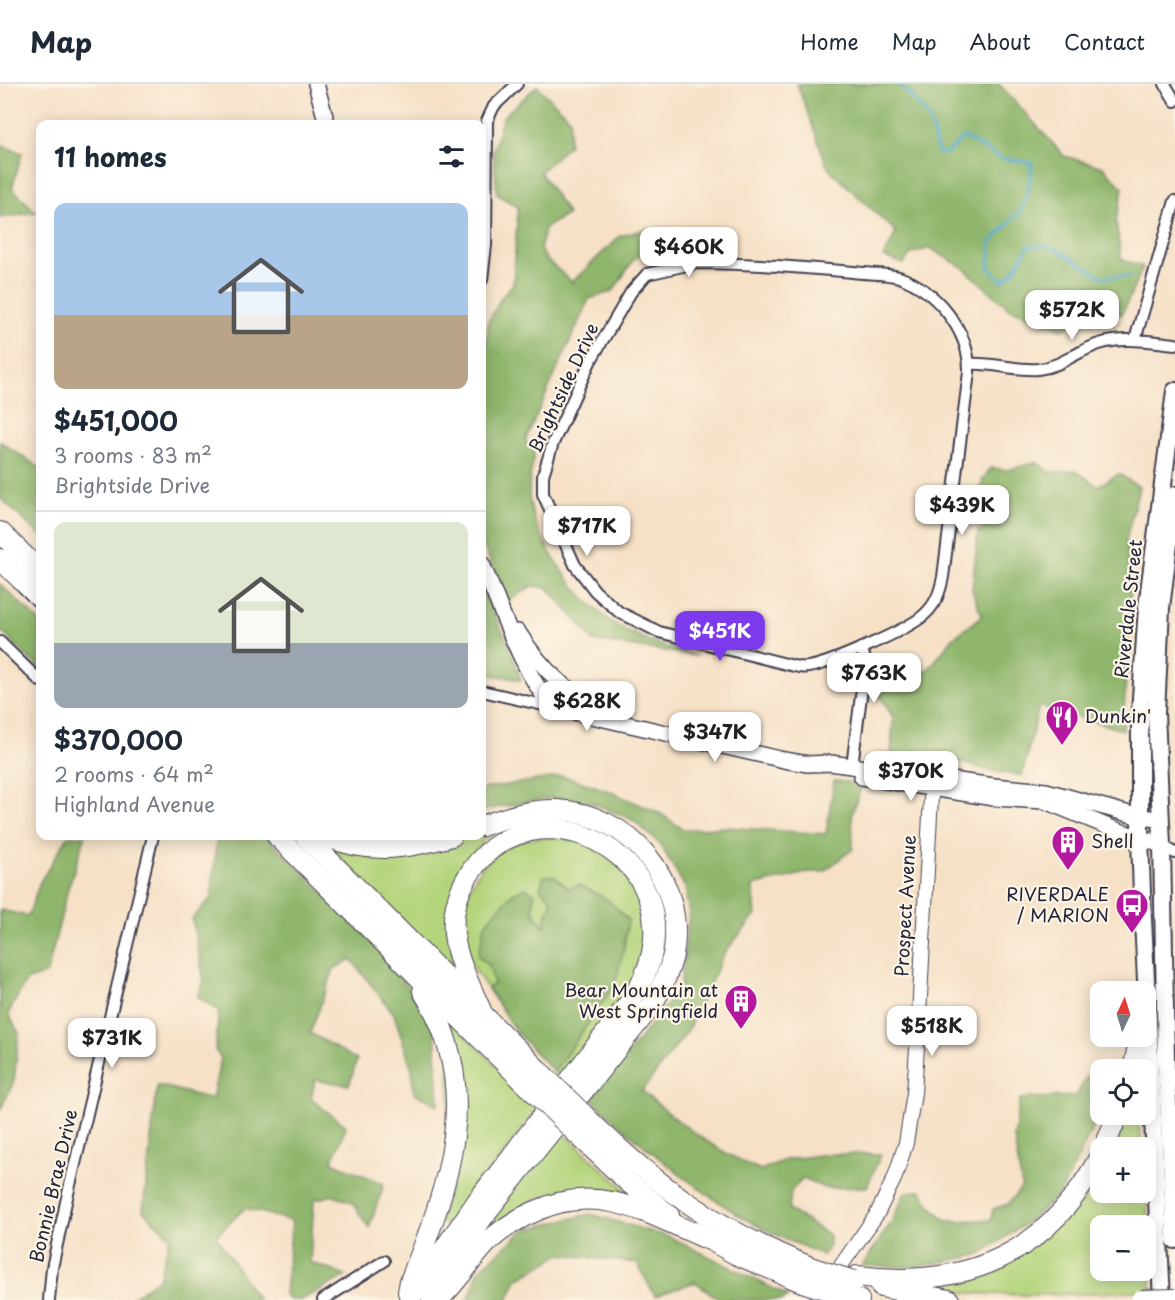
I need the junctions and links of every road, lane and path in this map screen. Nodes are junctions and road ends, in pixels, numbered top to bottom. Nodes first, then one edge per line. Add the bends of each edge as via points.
1 (316, 84) edge
2 (517, 84) edge
3 (1165, 84) edge
4 (1175, 101) edge
5 (326, 120) edge
6 (486, 121) edge
7 (486, 121) edge
8 (1175, 201) edge
9 (486, 245) edge
10 (1135, 340) junction
11 (1175, 344) edge
12 (969, 364) junction
13 (1175, 391) edge
14 (1175, 495) edge
15 (0, 532) edge
16 (0, 559) edge
17 (36, 567) edge
18 (486, 573) edge
19 (36, 594) edge
20 (500, 604) junction
21 (0, 642) edge
22 (861, 648) junction
23 (36, 677) edge
24 (557, 681) junction
25 (486, 692) edge
26 (536, 698) junction
27 (630, 724) junction
28 (808, 764) junction
29 (852, 766) junction
30 (931, 783) junction
31 (1140, 817) junction
32 (1160, 819) junction
33 (486, 825) edge
34 (1140, 838) junction
35 (152, 840) edge
36 (281, 840) edge
37 (309, 840) edge
38 (338, 840) edge
39 (436, 840) edge
40 (1168, 849) edge
41 (409, 968) junction
42 (1146, 981) edge
43 (483, 1015) junction
44 (1149, 1047) edge
45 (539, 1083) junction
46 (582, 1126) junction
47 (1090, 1173) edge
48 (707, 1239) junction
49 (1175, 1240) edge
50 (384, 1261) dead end
51 (815, 1274) junction
52 (853, 1288) edge
53 (1175, 1299) edge
54 (49, 1300) edge
55 (323, 1300) edge
56 (407, 1300) edge
57 (432, 1300) edge
58 (438, 1300) edge
59 (817, 1300) edge
60 (949, 1300) edge
61 (1142, 1300) edge
62 (1162, 1300) edge

1 - 5 main road
2 - 7 street via 494,106
3 - 4 street
6 - 9 street
8 - 10 street
10 - 11 street
10 - 12 street via 1107,342 1038,369
12 - 22 street, Brightside Drive via 939,594 918,621
12 - 22 street, Brightside Drive via 962,337 941,306 916,286 895,276 789,265 696,262 647,274 631,292 590,362 553,443 543,475 548,507 575,565 595,591 619,612 652,630 794,666 812,666
13 - 31 main road, Riverdale Street via 1142,659
14 - 32 main road, Riverdale Street via 1161,608 1156,691
15 - 17 highway
16 - 19 highway
18 - 20 main road
20 - 24 main road
20 - 26 main road
21 - 23 street
22 - 29 street via 865,665
24 - 26 main road
24 - 27 main road via 580,699
25 - 26 street
26 - 27 main road via 552,707
27 - 28 main road
28 - 29 main road
28 - 30 main road via 827,772
29 - 30 main road
30 - 31 main road via 1059,793
30 - 34 main road via 994,798 1045,801
30 - 59 street, Prospect Avenue via 914,1093 906,1143 877,1214
31 - 32 main road
31 - 34 main road, Riverdale Street
32 - 40 main road, Riverdale Street
33 - 57 highway via 514,815 549,810 586,814 610,824 643,849 660,874 670,900 675,940 667,977 652,1005 483,1218 452,1262
34 - 40 main road
34 - 42 main road, Riverdale Street
35 - 54 street, Bonnie Brae Drive via 66,1202
36 - 41 highway
37 - 43 highway
38 - 39 highway via 383,849
40 - 49 main road, Riverdale Street via 1166,1061
41 - 45 highway
41 - 56 highway via 444,1035 455,1079 457,1110 447,1177 410,1281
43 - 45 highway
43 - 56 highway via 454,934 459,896 475,866 499,844 540,830 582,835 618,854 641,880 653,912 654,945 644,979
44 - 62 main road, Riverdale Street
45 - 46 highway, bridge
46 - 48 highway via 634,1188
46 - 51 highway via 694,1209
47 - 52 highway via 1056,1218 1007,1255 971,1270 936,1278 898,1279
48 - 51 highway via 760,1266
48 - 58 highway via 618,1203 571,1199 529,1214 496,1235
50 - 55 street
51 - 52 highway, bridge
51 - 52 highway, bridge
52 - 60 highway
53 - 61 highway, bridge

